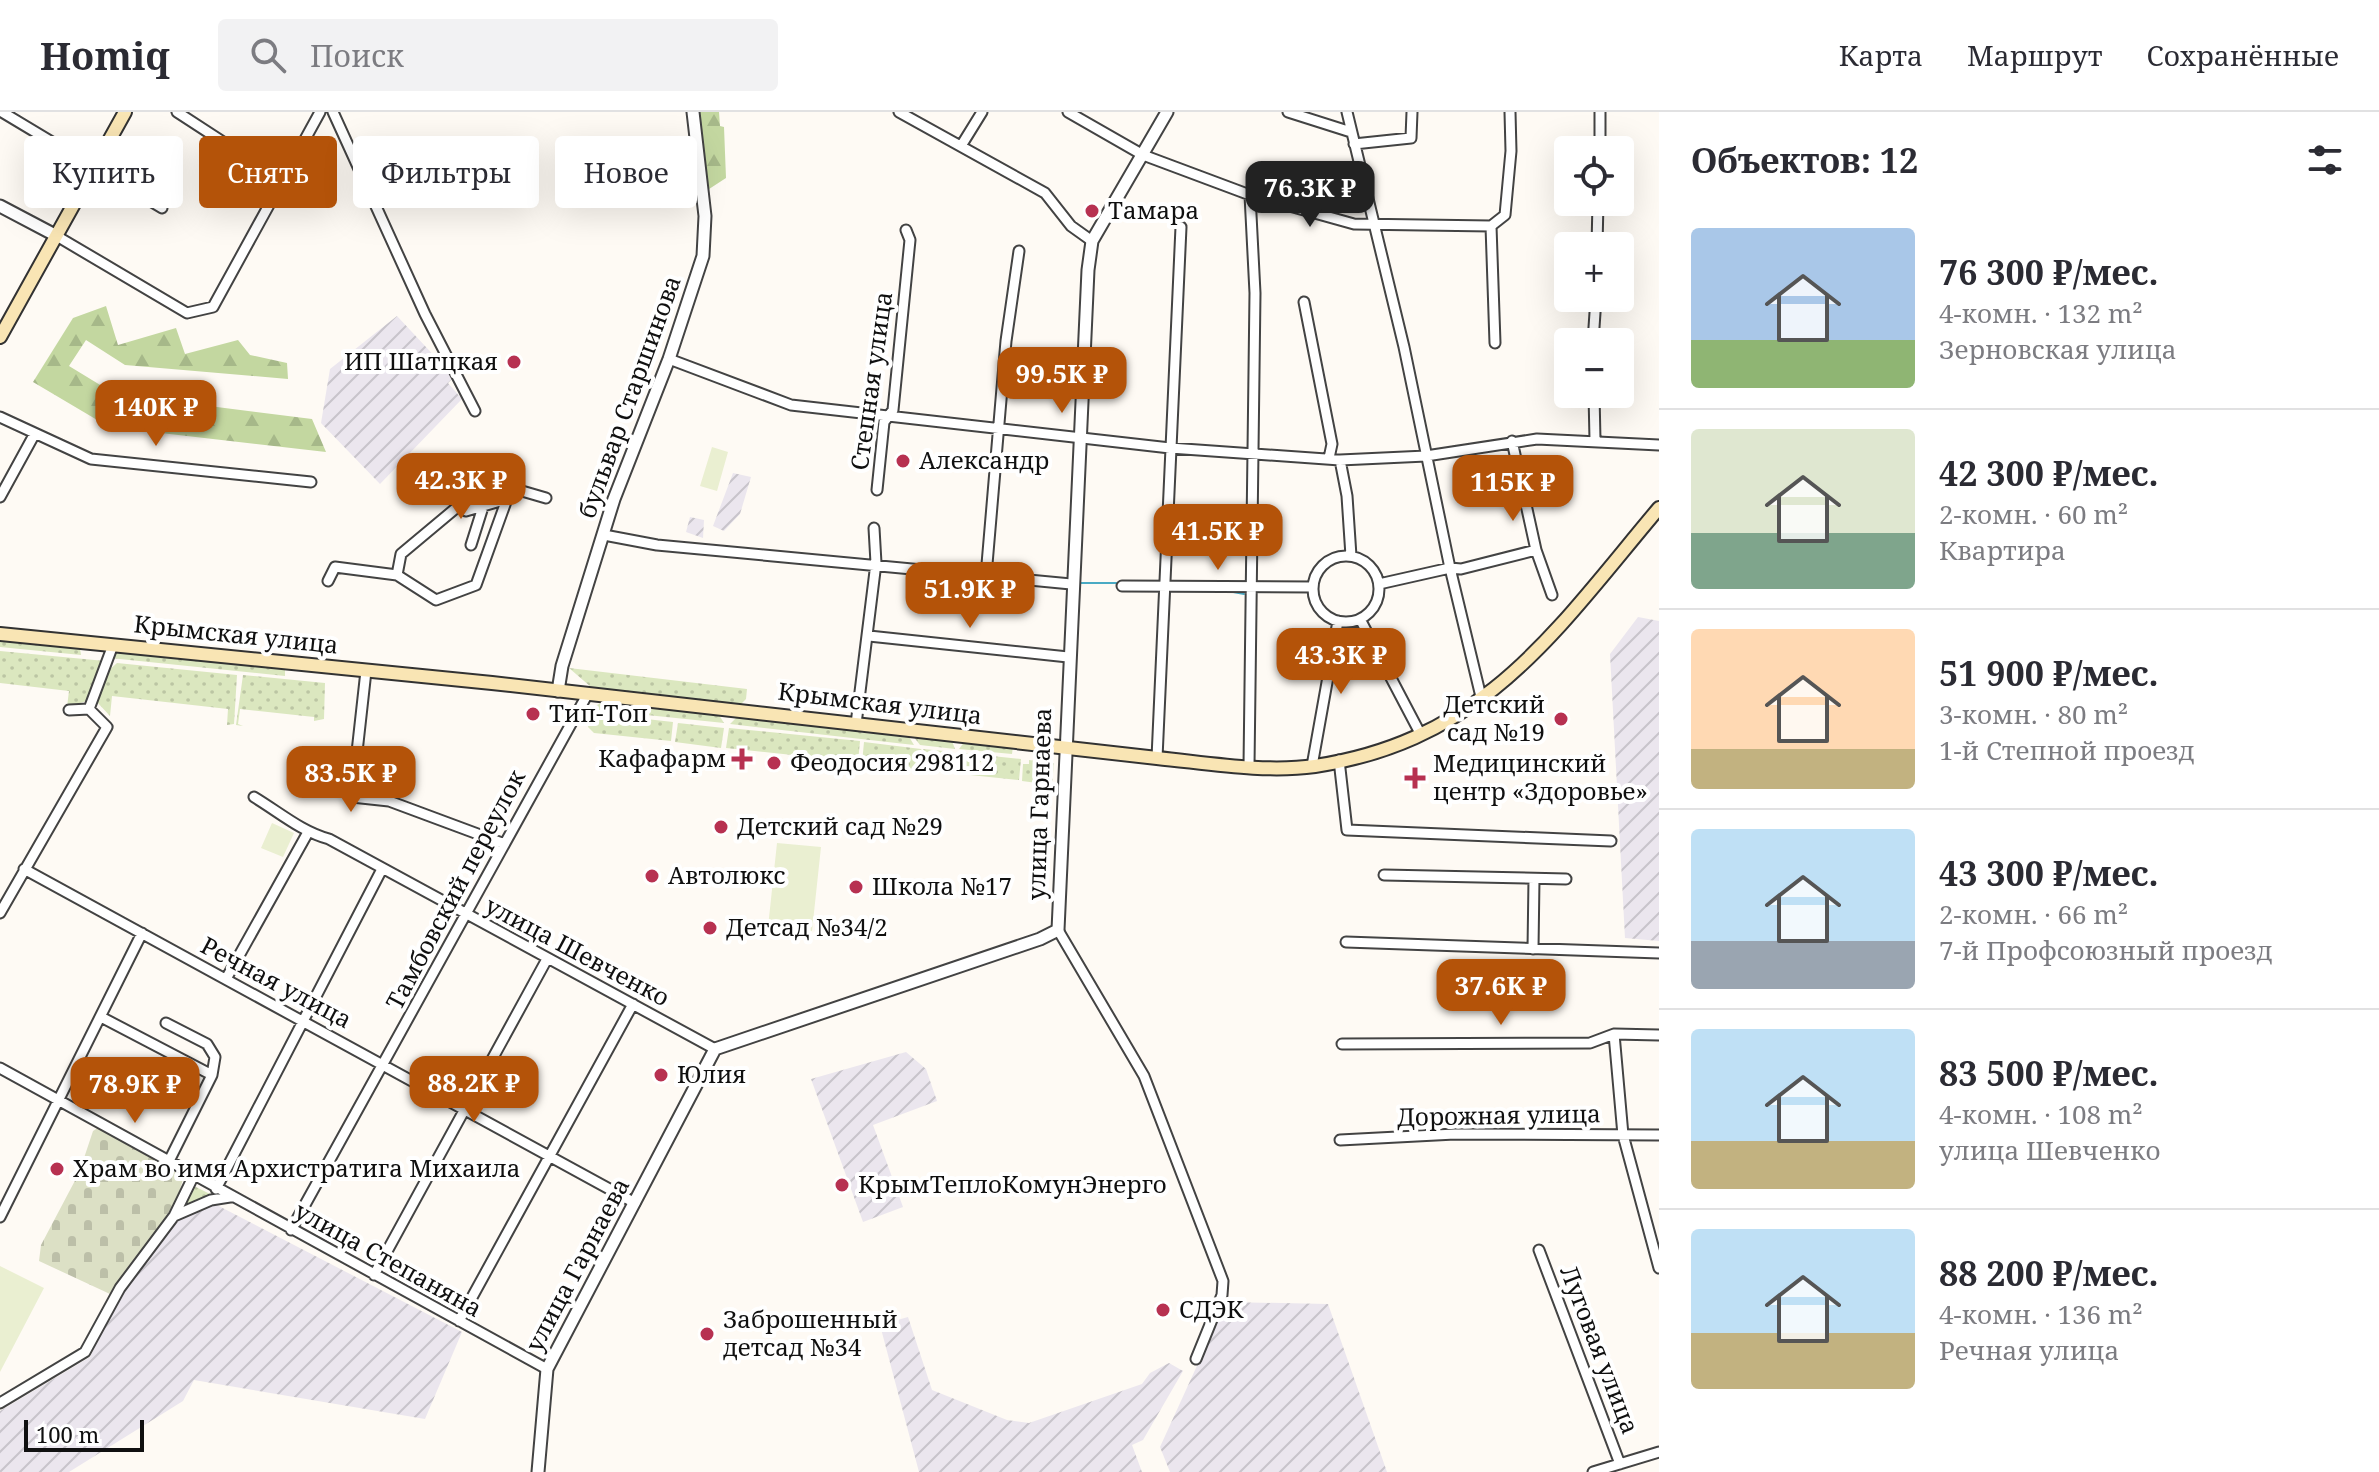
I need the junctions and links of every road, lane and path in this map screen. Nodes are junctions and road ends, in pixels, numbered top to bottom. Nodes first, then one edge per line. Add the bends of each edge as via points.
1 (2, 112) edge
2 (125, 112) edge
3 (177, 112) edge
4 (320, 112) edge
5 (333, 112) edge
6 (693, 112) edge
7 (899, 112) edge
8 (982, 112) edge
9 (1068, 112) edge
10 (1167, 112) edge
11 (1288, 112) edge
12 (1347, 112) edge
13 (1412, 112) edge
14 (1510, 112) edge
15 (1600, 112) edge
16 (1351, 132) junction
17 (41, 136) edge
18 (112, 136) edge
19 (214, 136) edge
20 (307, 136) edge
21 (1600, 136) edge
22 (1354, 144) junction
23 (961, 146) junction
24 (1143, 155) junction
25 (1250, 195) junction
26 (0, 206) edge
27 (71, 208) edge
28 (268, 208) edge
29 (1371, 222) junction
30 (1491, 226) junction
31 (1181, 227) dead end
32 (906, 230) dead end
33 (55, 235) junction
34 (1092, 241) junction
35 (1019, 251) dead end
36 (1304, 302) dead end
37 (0, 337) edge
38 (1495, 343) dead end
39 (669, 359) junction
40 (1594, 408) edge
41 (475, 411) dead end
42 (888, 415) junction
43 (0, 417) edge
44 (1000, 431) junction
45 (34, 435) junction
46 (1078, 440) junction
47 (1595, 440) junction
48 (1512, 441) junction
49 (1659, 445) edge
50 (1170, 448) junction
51 (1253, 452) junction
52 (1426, 456) junction
53 (1334, 459) junction
54 (441, 471) dead end
55 (311, 482) dead end
56 (451, 486) dead end
57 (877, 490) dead end
58 (0, 497) edge
59 (546, 498) dead end
60 (507, 499) junction
61 (483, 507) junction
62 (1659, 508) edge
63 (874, 528) dead end
64 (604, 535) junction
65 (471, 545) dead end
66 (1536, 550) junction
67 (1351, 556) junction
68 (876, 563) junction
69 (1450, 568) junction
70 (397, 575) junction
71 (986, 576) junction
72 (328, 581) dead end
73 (1071, 584) junction
74 (1379, 584) junction
75 (1122, 586) dead end
76 (1313, 587) junction
77 (1162, 588) junction
78 (1249, 589) junction
79 (1552, 595) dead end
80 (1360, 619) junction
81 (1338, 621) junction
82 (0, 634) edge
83 (869, 636) junction
84 (113, 645) junction
85 (1068, 657) junction
86 (366, 671) junction
87 (558, 691) junction
88 (587, 695) junction
89 (1482, 701) junction
90 (89, 709) junction
91 (69, 710) dead end
92 (856, 724) junction
93 (1421, 735) junction
94 (1064, 748) junction
95 (1157, 758) junction
96 (1339, 760) junction
97 (1249, 766) junction
98 (1312, 766) junction
99 (254, 797) dead end
100 (307, 834) junction
101 (1611, 841) dead end
102 (502, 843) junction
103 (24, 869) junction
104 (382, 869) junction
105 (1384, 875) dead end
106 (1534, 879) junction
107 (1566, 879) dead end
108 (0, 913) edge
109 (467, 916) junction
110 (1058, 930) junction
111 (142, 933) junction
112 (1346, 942) dead end
113 (1533, 949) junction
114 (1659, 953) edge
115 (547, 959) junction
116 (226, 979) junction
117 (633, 1004) junction
118 (101, 1017) junction
119 (302, 1020) junction
120 (166, 1023) dead end
121 (1614, 1034) junction
122 (1659, 1035) edge
123 (1342, 1044) dead end
124 (715, 1049) junction
125 (385, 1065) junction
126 (0, 1068) edge
127 (212, 1075) junction
128 (60, 1102) junction
129 (464, 1108) junction
130 (1623, 1135) junction
131 (1659, 1135) edge
132 (1340, 1140) dead end
133 (550, 1154) junction
134 (168, 1163) junction
135 (193, 1177) junction
136 (216, 1189) junction
137 (230, 1197) junction
138 (635, 1203) junction
139 (174, 1216) junction
140 (0, 1217) edge
141 (291, 1230) junction
142 (1539, 1250) dead end
143 (1659, 1268) edge
144 (374, 1275) junction
145 (459, 1321) junction
146 (1196, 1359) dead end
147 (547, 1369) junction
148 (0, 1403) edge
149 (1659, 1452) edge
150 (1620, 1464) junction
151 (538, 1472) edge
152 (1593, 1472) edge

1 - 17 street
2 - 18 main road
3 - 19 street
4 - 20 street
5 - 41 street
6 - 39 street, бульвар Старшинова via 705,216 703,256
7 - 23 street
8 - 23 street
9 - 24 street
10 - 24 street, улица Гарнаева
11 - 16 street
12 - 16 street
13 - 22 street via 1411,138
14 - 30 street via 1505,215
15 - 21 street
16 - 22 street
22 - 29 street
23 - 34 street via 1045,193 1071,226
24 - 25 street
24 - 34 street, улица Гарнаева
25 - 29 street via 1354,224
25 - 51 street
26 - 33 street
27 - 33 main road
28 - 33 street via 213,307 187,313
29 - 30 street
29 - 52 street
30 - 38 street
31 - 50 street
32 - 42 street, Степная улица via 910,240 902,332 893,410
33 - 37 main road
34 - 46 street, улица Гарнаева
35 - 44 street
36 - 53 street
39 - 42 street via 791,405
39 - 64 street, бульвар Старшинова
40 - 47 street
42 - 44 street
42 - 57 street, Степная улица
43 - 45 street
44 - 46 street
44 - 71 street
45 - 55 street via 91,459
45 - 58 street
46 - 50 street
46 - 73 street, улица Гарнаева
47 - 48 street
47 - 49 street
48 - 52 street
48 - 66 street
50 - 51 street
50 - 77 street
51 - 53 street
51 - 78 street
52 - 53 street
52 - 69 street
53 - 67 street via 1347,496
54 - 56 street
59 - 60 street via 515,489
60 - 61 street
60 - 70 street via 476,585 436,600
61 - 65 street
61 - 70 street via 466,511 460,500 401,554
62 - 89 main road, Крымская улица via 1552,635
63 - 68 street
64 - 68 street via 657,545
64 - 87 street, бульвар Старшинова
66 - 69 street
66 - 79 street
67 - 74 street via 1364,561
67 - 76 street via 1325,563
68 - 71 street
68 - 83 street
69 - 74 street
69 - 89 street
70 - 72 street via 335,567
71 - 73 street
73 - 85 street, улица Гарнаева
74 - 80 street via 1371,611
75 - 77 street
76 - 78 street
76 - 81 street via 1319,609
77 - 78 street
77 - 95 street
78 - 97 street
80 - 81 street
80 - 93 street
81 - 98 street
82 - 84 main road, Крымская улица
83 - 85 street
83 - 92 street
84 - 86 main road, Крымская улица
84 - 90 street
85 - 94 street, улица Гарнаева
86 - 87 main road, Крымская улица
86 - 102 street via 352,797 389,801
87 - 88 main road, Крымская улица
88 - 92 main road, Крымская улица
88 - 102 street, Тамбовский переулок
89 - 93 main road, Крымская улица
90 - 91 street
90 - 103 street via 107,727
92 - 94 main road, Крымская улица
93 - 96 main road, Крымская улица
94 - 95 main road, Крымская улица
94 - 110 street, улица Гарнаева
95 - 97 main road, Крымская улица
96 - 98 main road, Крымская улица
96 - 101 street via 1347,830
97 - 98 main road, Крымская улица
99 - 100 street, улица Шевченко
100 - 104 street, улица Шевченко via 329,839
100 - 116 street
102 - 109 street, Тамбовский переулок
103 - 108 street
103 - 111 street, Речная улица
104 - 109 street, улица Шевченко
104 - 119 street
105 - 106 street
106 - 107 street
106 - 113 street
109 - 115 street, улица Шевченко
109 - 125 street, Тамбовский переулок
110 - 124 street, улица Гарнаева
110 - 146 street via 1144,1076 1223,1281
111 - 116 street, Речная улица
111 - 118 street
112 - 113 street
113 - 114 street
115 - 117 street, улица Шевченко
115 - 129 street
116 - 119 street, Речная улица
117 - 124 street, улица Шевченко
117 - 133 street
118 - 127 street
118 - 128 street
119 - 125 street, Речная улица
119 - 136 street
120 - 127 street via 207,1044 215,1057
121 - 122 street
121 - 123 street via 1590,1043
121 - 130 street
124 - 138 street, улица Гарнаева
125 - 129 street, Речная улица
125 - 141 street, Тамбовский переулок
126 - 128 street, улица Степаняна
127 - 134 street
128 - 134 street, улица Степаняна
128 - 140 street
129 - 133 street, Речная улица
129 - 144 street
130 - 131 street, Дорожная улица
130 - 132 street, Дорожная улица
130 - 143 street
133 - 138 street, Речная улица
133 - 145 street
134 - 135 street, улица Степаняна
135 - 136 street, улица Степаняна
135 - 139 street
136 - 137 street, улица Степаняна
137 - 139 street
137 - 141 street, улица Степаняна
138 - 147 street, улица Гарнаева
139 - 148 street via 120,1288 85,1352
141 - 144 street, улица Степаняна
142 - 150 street, Луговая улица
144 - 145 street, улица Степаняна
145 - 147 street, улица Степаняна
147 - 151 street, улица Гарнаева
149 - 150 street
150 - 152 street

